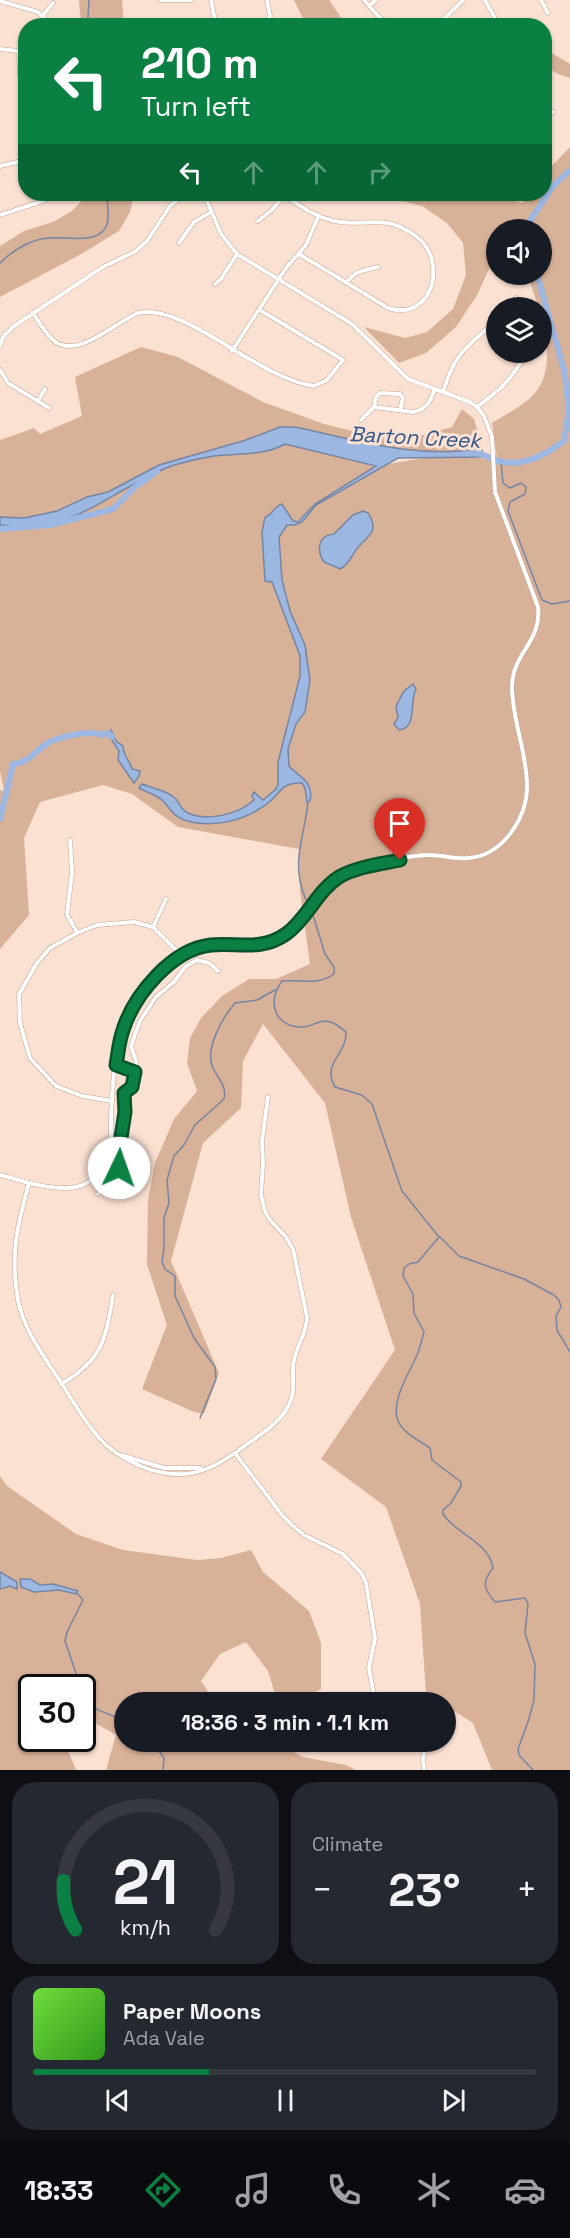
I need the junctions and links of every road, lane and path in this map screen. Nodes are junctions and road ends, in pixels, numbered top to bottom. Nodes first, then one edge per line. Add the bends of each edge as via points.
1 (160, 0) edge
2 (192, 0) edge
3 (211, 0) edge
4 (267, 0) edge
5 (364, 0) edge
6 (376, 0) edge
7 (463, 0) edge
8 (485, 0) edge
9 (541, 0) edge
10 (1, 1) edge
11 (53, 3) dead end
12 (369, 6) junction
13 (548, 13) dead end
14 (43, 15) junction
15 (45, 18) edge
16 (214, 18) edge
17 (269, 18) edge
18 (380, 18) edge
19 (445, 18) edge
20 (495, 18) edge
21 (0, 49) edge
22 (18, 53) edge
23 (18, 162) edge
24 (0, 166) edge
25 (43, 201) edge
26 (174, 201) edge
27 (207, 201) edge
28 (278, 201) edge
29 (294, 201) edge
30 (211, 212) junction
31 (0, 215) edge
32 (318, 217) junction
33 (258, 221) dead end
34 (179, 243) dead end
35 (237, 254) junction
36 (299, 254) junction
37 (378, 267) dead end
38 (278, 280) junction
39 (346, 283) junction
40 (215, 284) dead end
41 (260, 310) junction
42 (33, 313) junction
43 (486, 329) edge
44 (2, 337) edge
45 (0, 346) edge
46 (232, 351) junction
47 (520, 363) edge
48 (0, 370) edge
49 (45, 389) dead end
50 (435, 389) junction
51 (443, 392) junction
52 (38, 401) junction
53 (374, 407) junction
54 (477, 407) junction
55 (49, 408) dead end
56 (400, 410) junction
57 (361, 420) dead end
58 (70, 840) dead end
59 (166, 899) dead end
60 (153, 927) junction
61 (77, 933) junction
62 (182, 956) junction
63 (218, 971) dead end
64 (116, 1065) junction
65 (135, 1072) junction
66 (268, 1097) dead end
67 (112, 1101) junction
68 (0, 1175) edge
69 (29, 1183) junction
70 (98, 1194) dead end
71 (113, 1295) dead end
72 (62, 1384) junction
73 (235, 1453) junction
74 (373, 1692) edge
75 (424, 1752) edge
76 (424, 1770) edge

1 - 2 street
3 - 16 street
4 - 17 street
5 - 12 street
6 - 12 street
7 - 19 street
8 - 20 street
9 - 13 street
10 - 14 street
11 - 14 street
12 - 18 street
14 - 15 street
21 - 22 street
23 - 24 street
25 - 31 street
26 - 42 street via 136,251 103,267
27 - 30 street
28 - 33 street
29 - 32 street
30 - 34 street via 194,222
30 - 35 street via 226,242
32 - 36 street
32 - 39 street via 395,223 420,239 433,259 432,285 425,299 412,309 388,308
35 - 38 street
35 - 40 street
36 - 38 street
36 - 39 street
37 - 39 street via 355,273
38 - 41 street
38 - 50 street via 352,324 408,379
41 - 46 street
41 - 46 street via 343,360 327,380 314,386 270,371
42 - 44 street
42 - 46 street via 51,339 64,346 79,346 130,316 155,311 180,319
43 - 51 street via 458,355
44 - 45 street
47 - 54 street via 503,388
48 - 52 street via 8,383
49 - 52 street
50 - 51 street
50 - 56 street via 423,409
51 - 54 street
52 - 55 street
53 - 56 street
53 - 56 street via 380,393 400,394
53 - 57 street
54 - 62 street via 492,437 495,492 539,616 536,634 512,678 527,785 525,807 518,823 494,849 480,856 417,856 339,877 286,934 276,939 242,946 201,946
58 - 61 street via 72,872 67,915
59 - 60 street
60 - 61 street via 134,922 97,925
60 - 62 street
61 - 67 street via 50,948 37,963 19,994 20,1023 30,1058 56,1086
62 - 64 street via 162,970 134,1004 122,1032
63 - 65 street via 197,960 156,997 132,1038
64 - 65 street
64 - 67 street
65 - 70 street via 132,1087 124,1093 119,1168
66 - 73 street via 261,1195 265,1212 293,1249 308,1317 294,1357 294,1388 289,1406 273,1424
67 - 69 street via 109,1152 99,1173 70,1187
68 - 69 street
69 - 72 street via 15,1241 18,1300 37,1346
71 - 72 street via 100,1349 83,1370
72 - 73 street via 102,1442 142,1467 179,1476 222,1462
73 - 74 street via 286,1520 343,1554 362,1574 375,1638 369,1668
75 - 76 street

